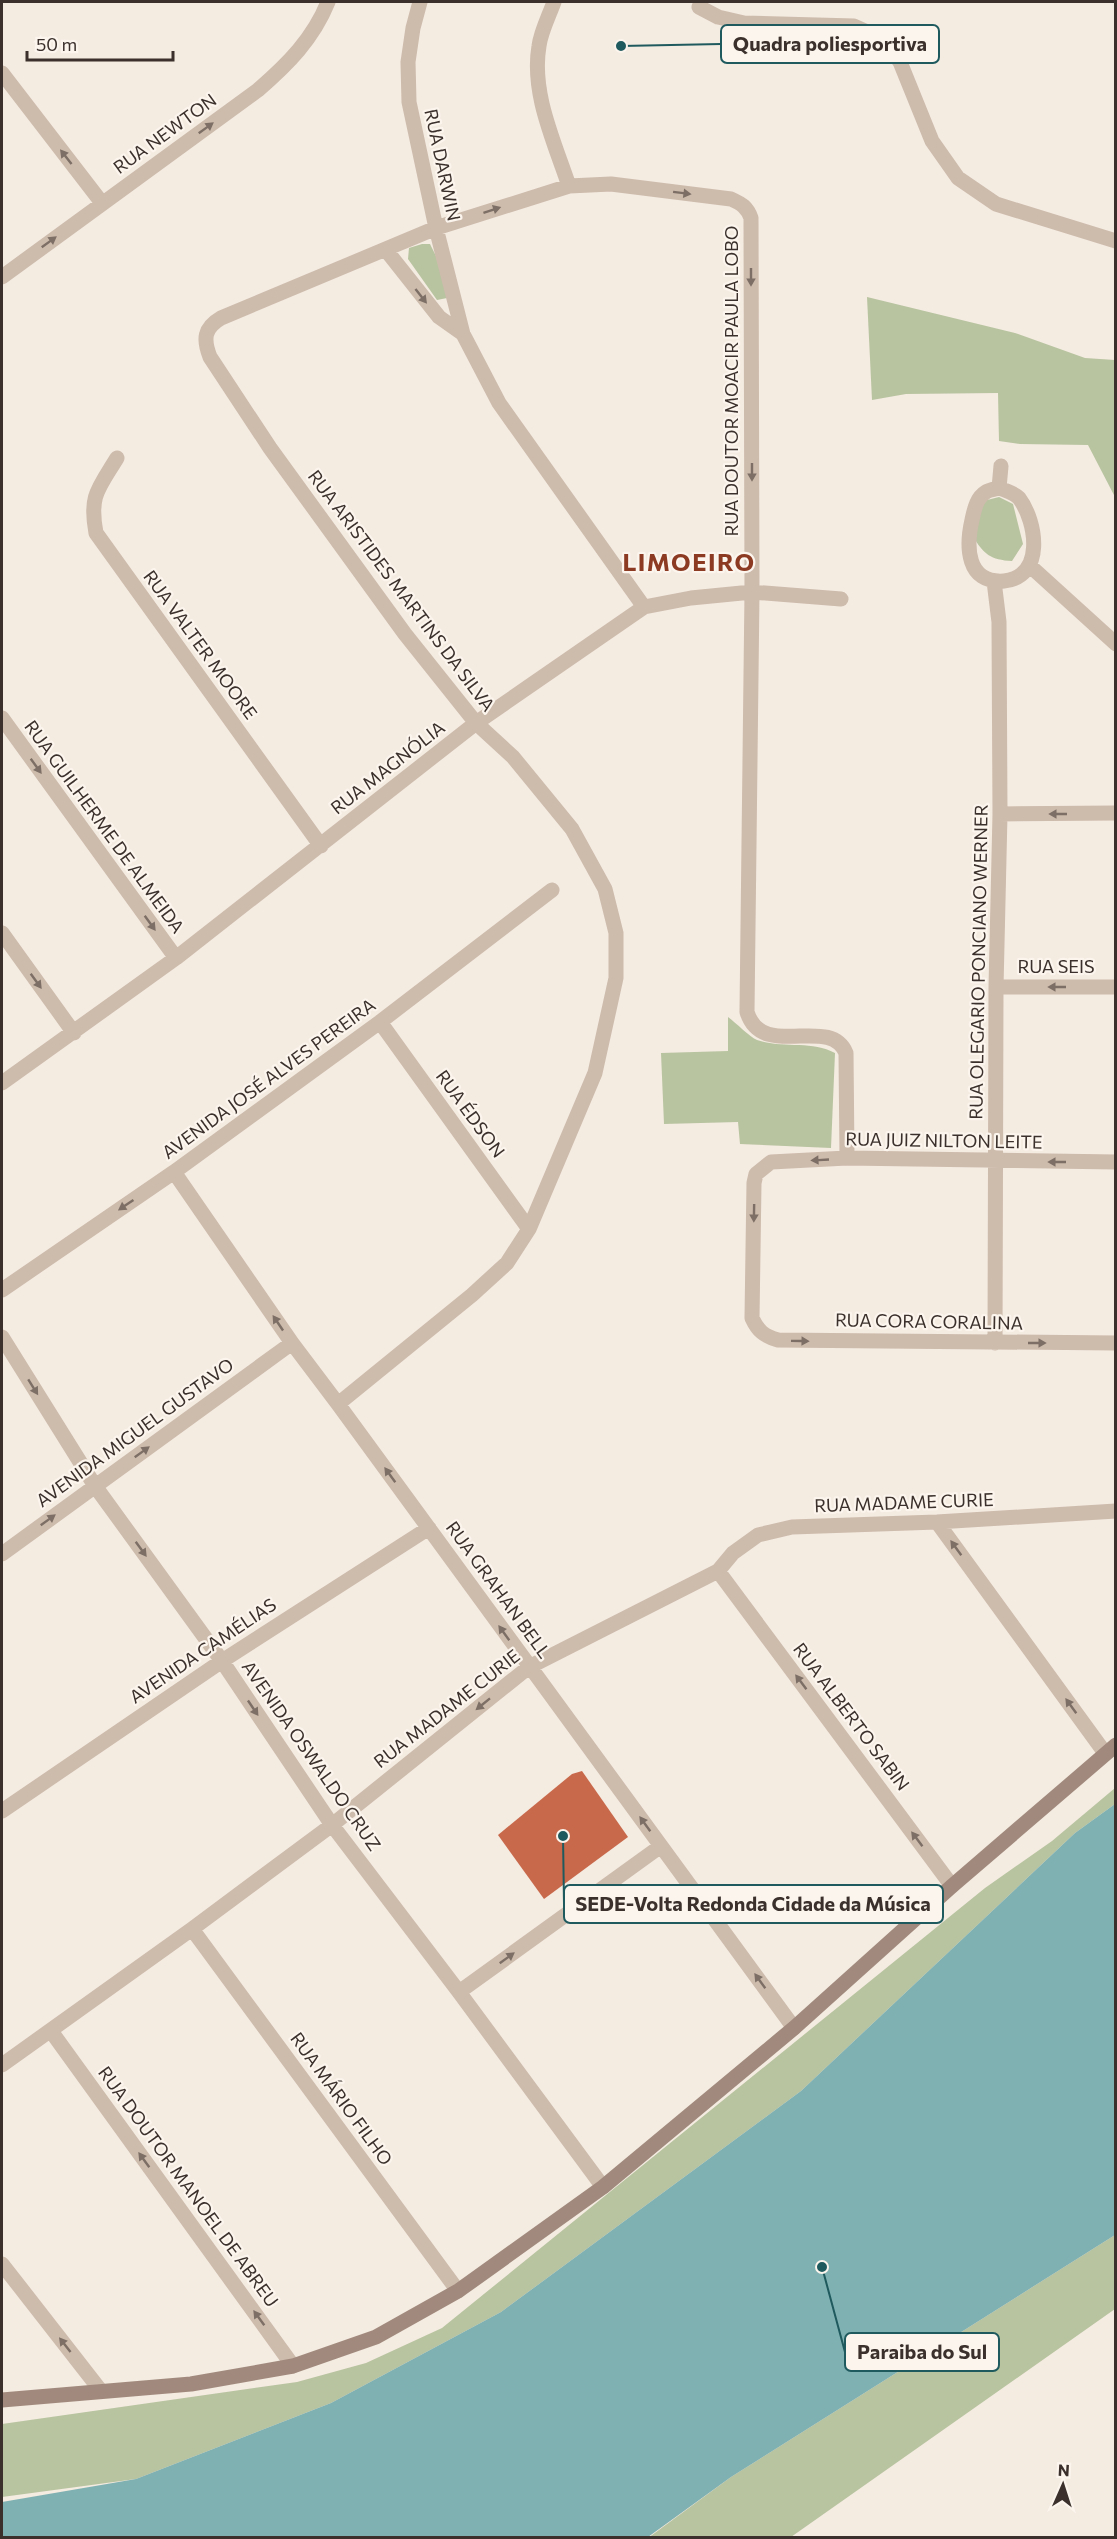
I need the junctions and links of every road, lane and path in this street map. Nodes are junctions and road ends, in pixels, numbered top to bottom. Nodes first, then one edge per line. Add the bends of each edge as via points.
1 (328, 2) edge
2 (420, 2) edge
3 (554, 2) edge
4 (699, 7) dead end
5 (2, 73) edge
6 (569, 186) junction
7 (102, 203) junction
8 (436, 228) junction
9 (1116, 241) edge
10 (386, 250) junction
11 (2, 277) edge
12 (463, 334) junction
13 (117, 458) dead end
14 (1001, 466) dead end
15 (999, 488) junction
16 (1029, 565) junction
17 (994, 581) junction
18 (752, 592) junction
19 (841, 599) dead end
20 (644, 607) junction
21 (1116, 644) edge
22 (2, 718) edge
23 (476, 723) junction
24 (1116, 813) edge
25 (1000, 814) junction
26 (321, 846) junction
27 (552, 890) dead end
28 (2, 933) edge
29 (176, 958) junction
30 (996, 987) junction
31 (1116, 987) edge
32 (380, 1022) junction
33 (74, 1033) junction
34 (2, 1083) edge
35 (847, 1158) junction
36 (997, 1162) junction
37 (1116, 1162) edge
38 (174, 1172) junction
39 (529, 1229) junction
40 (2, 1290) edge
41 (752, 1318) joint
42 (2, 1337) edge
43 (292, 1343) junction
44 (995, 1343) junction
45 (1116, 1343) edge
46 (338, 1404) junction
47 (95, 1486) junction
48 (1116, 1511) edge
49 (937, 1522) junction
50 (429, 1528) junction
51 (2, 1554) edge
52 (718, 1571) junction
53 (222, 1661) junction
54 (529, 1667) junction
55 (1111, 1749) edge
56 (2, 1811) edge
57 (332, 1825) junction
58 (661, 1846) junction
59 (952, 1886) junction
60 (192, 1929) junction
61 (459, 1992) junction
62 (794, 2028) junction
63 (51, 2031) junction
64 (2, 2065) edge
65 (603, 2187) junction
66 (2, 2264) edge
67 (458, 2291) junction
68 (293, 2366) junction
69 (100, 2391) junction
70 (2, 2400) edge

7 -> 1 street, RUA NEWTON via 286,66 307,43
2 - 8 street, RUA DARWIN via 408,62 409,102
3 - 6 street via 539,44 537,72 541,100
4 - 9 street via 718,17 744,23 854,26 883,39 900,62 932,141 958,178 996,204
7 -> 5 street
8 -> 6 street, RUA DOUTOR MOACIR PAULA LOBO
6 -> 18 street, RUA DOUTOR MOACIR PAULA LOBO via 611,184 731,199 748,210
11 -> 7 street, RUA NEWTON
8 - 10 street, RUA ARISTIDES MARTINS DA SILVA
8 - 12 street, RUA DARWIN
10 -> 12 street, RUA DARWIN via 439,317
10 - 23 street, RUA ARISTIDES MARTINS DA SILVA via 221,318 210,324 205,343 210,357 332,536
12 - 20 street, RUA DARWIN via 499,403
13 - 26 street, RUA VALTER MOORE via 93,497 96,533
14 - 15 street
15 - 16 street via 1018,497 1029,518 1034,555
15 - 17 street via 985,492 977,501 967,549 975,569
16 - 17 street via 1014,579
16 - 21 street
17 - 25 street, RUA OLEGARIO PONCIANO WERNER via 999,622
18 - 19 street, RUA MAGNÓLIA
18 - 20 street, RUA MAGNÓLIA
18 - 35 street, RUA DOUTOR MOACIR PAULA LOBO via 747,1012 758,1029 770,1035 833,1038 842,1043 846,1053
20 - 23 street, RUA MAGNÓLIA
22 -> 29 street, RUA GUILHERME DE ALMEIDA
23 - 26 street, RUA MAGNÓLIA
23 - 39 street, RUA ARISTIDES MARTINS DA SILVA via 513,757 573,829 605,889 616,933 616,978 595,1073
24 -> 25 street
25 - 30 street, RUA OLEGARIO PONCIANO WERNER
26 - 29 street, RUA MAGNÓLIA
27 - 32 street, AVENIDA JOSÉ ALVES PEREIRA
28 -> 33 street
29 - 33 street, RUA MAGNÓLIA
31 -> 30 street, RUA SEIS
30 - 36 street, RUA OLEGARIO PONCIANO WERNER
32 - 38 street, AVENIDA JOSÉ ALVES PEREIRA
32 - 39 street, RUA ÉDSON
33 - 34 street, RUA MAGNÓLIA
35 - 36 street, RUA JUIZ NILTON LEITE
35 -> 41 street, RUA JUIZ NILTON LEITE via 771,1162 756,1174
37 -> 36 street, RUA JUIZ NILTON LEITE
36 - 44 street, RUA OLEGARIO PONCIANO WERNER
38 -> 40 street, AVENIDA JOSÉ ALVES PEREIRA
43 -> 38 street, RUA GRAHAN BELL
39 - 46 street, RUA ARISTIDES MARTINS DA SILVA via 507,1263
41 -> 44 street, RUA CORA CORALINA via 766,1337 778,1340
42 -> 47 street, AVENIDA OSWALDO CRUZ
43 - 46 street, RUA GRAHAN BELL
47 -> 43 street, AVENIDA MIGUEL GUSTAVO
44 -> 45 street, RUA CORA CORALINA
50 -> 46 street, RUA GRAHAN BELL
51 -> 47 street, AVENIDA MIGUEL GUSTAVO
47 -> 53 street, AVENIDA OSWALDO CRUZ
48 - 49 street, RUA MADAME CURIE
49 - 52 street, RUA MADAME CURIE via 792,1527 758,1535 733,1552
55 -> 49 street
50 - 53 street, AVENIDA CAMÉLIAS
54 -> 50 street, RUA GRAHAN BELL
52 - 54 street, RUA MADAME CURIE
59 -> 52 street, RUA ALBERTO SABIN
53 - 56 street, AVENIDA CAMÉLIAS
53 -> 57 street, AVENIDA OSWALDO CRUZ
54 -> 57 street, RUA MADAME CURIE
58 -> 54 street, RUA GRAHAN BELL
55 - 59 main road
57 - 60 street, RUA MADAME CURIE
57 - 61 street, AVENIDA OSWALDO CRUZ
61 -> 58 street
62 -> 58 street, RUA GRAHAN BELL
59 - 62 main road
60 - 63 street, RUA MADAME CURIE
60 - 67 street, RUA MÁRIO FILHO
61 - 65 street, AVENIDA OSWALDO CRUZ
62 - 65 main road
63 - 64 street, RUA MADAME CURIE
68 -> 63 street, RUA DOUTOR MANOEL DE ABREU
65 - 67 main road
69 -> 66 street
67 - 68 main road via 376,2337
68 - 69 main road via 191,2384
69 - 70 main road

